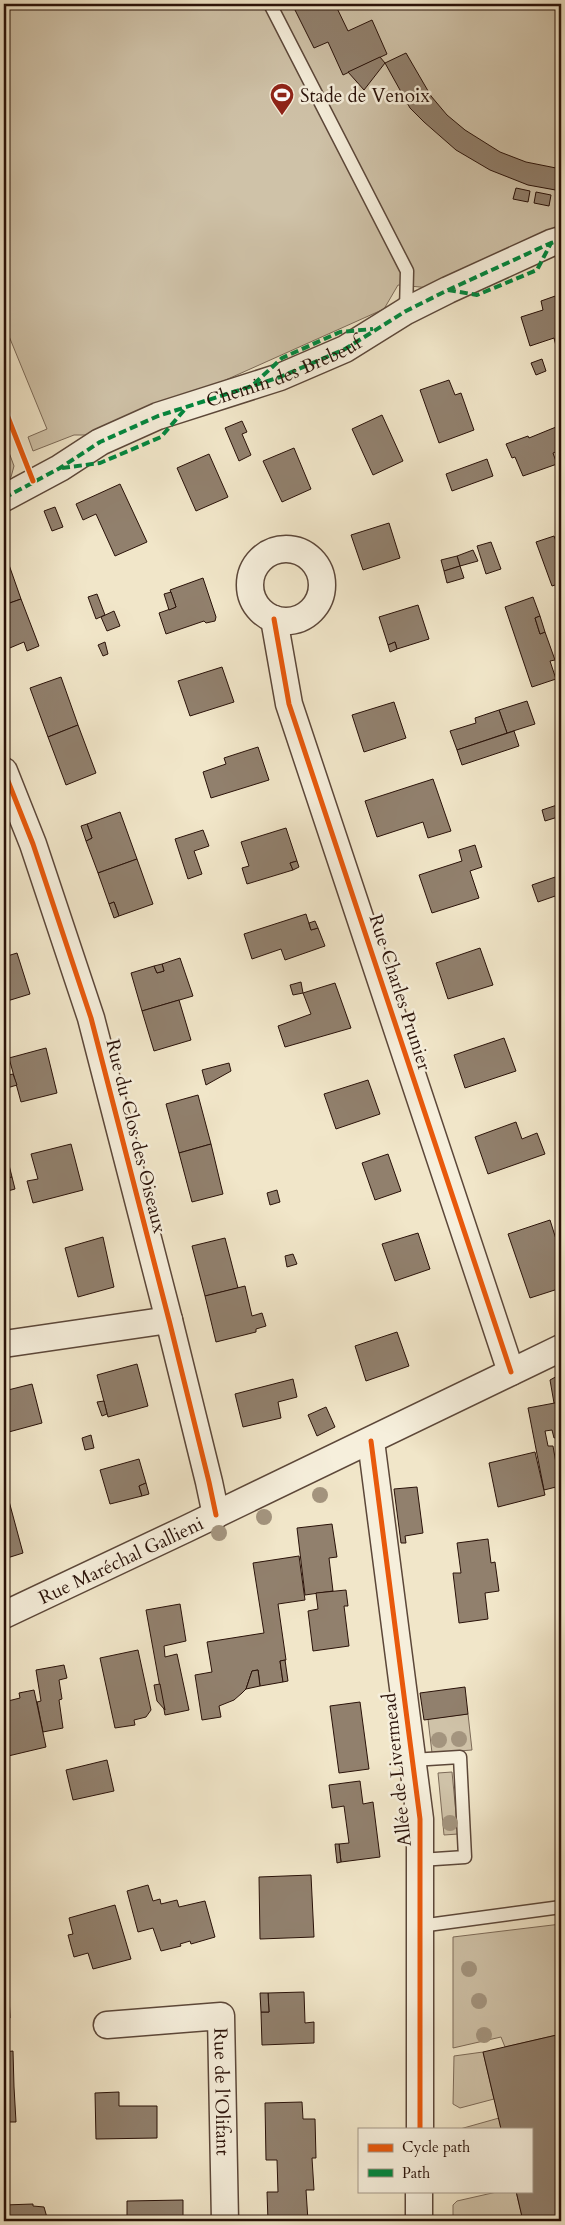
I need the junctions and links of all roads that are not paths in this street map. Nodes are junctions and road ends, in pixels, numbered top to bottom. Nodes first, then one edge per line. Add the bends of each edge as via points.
1 (270, 4) edge
2 (561, 240) edge
3 (406, 311) junction
4 (4, 498) edge
5 (274, 619) dead end
6 (4, 771) edge
7 (169, 1320) junction
8 (4, 1344) edge
9 (561, 1348) edge
10 (511, 1372) junction
11 (371, 1441) junction
12 (216, 1515) junction
13 (4, 1615) edge
14 (412, 1760) junction
15 (420, 1860) junction
16 (561, 1907) edge
17 (420, 1926) junction
18 (107, 2025) dead end
19 (420, 2128) edge
20 (419, 2192) edge
21 (225, 2221) edge
22 (419, 2221) edge

1 - 3 lane via 407,271
2 - 3 street, Chemin des Brebeuf
3 - 4 street, Chemin des Brebeuf via 345,348 280,377 158,416 100,442
5 - 10 street, Rue Charles Prunier via 289,704
6 - 7 street, Rue du Clos des Oiseaux via 33,844 91,1018
7 - 8 street
7 - 12 street, Rue du Clos des Oiseaux
9 - 10 street, Rue Maréchal Gallieni
10 - 11 street, Rue Maréchal Gallieni
11 - 12 street, Rue Maréchal Gallieni
11 - 14 street, Allée de Livermead
12 - 13 street, Rue Maréchal Gallieni
14 - 15 street, Allée de Livermead via 420,1819
14 - 15 lane via 460,1757 465,1857
15 - 17 street, Allée de Livermead
16 - 17 lane
17 - 19 street, Allée de Livermead
18 - 21 street, Rue de l'Olifant via 221,2016
20 - 22 street

